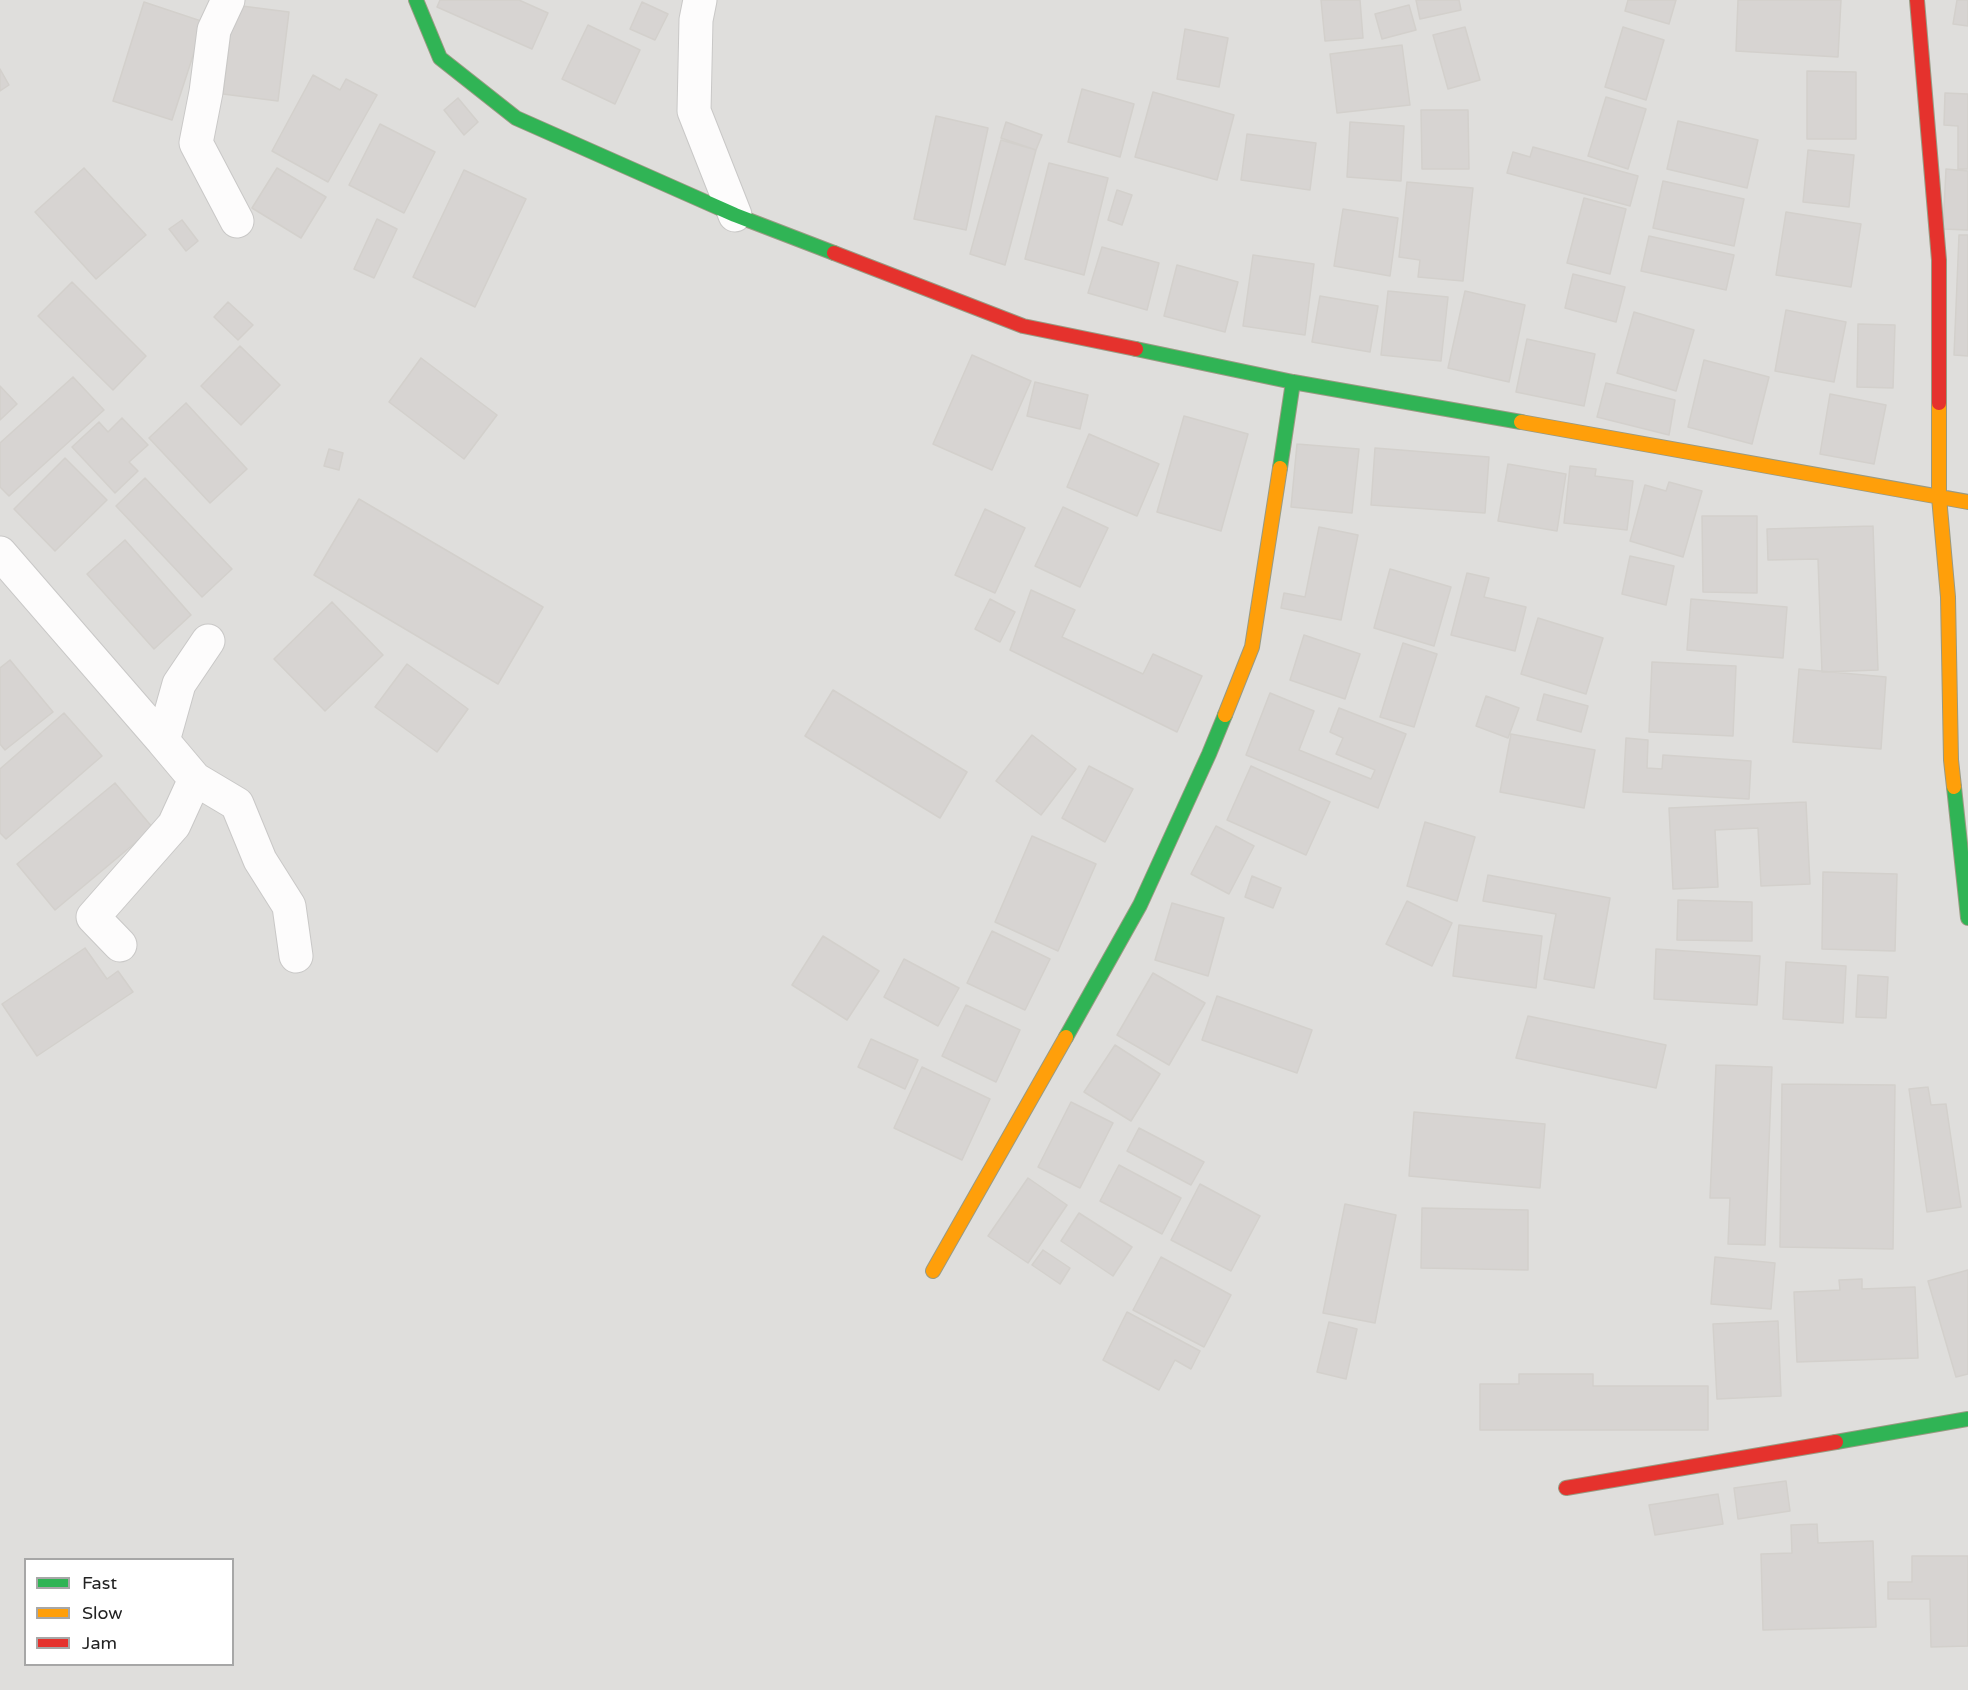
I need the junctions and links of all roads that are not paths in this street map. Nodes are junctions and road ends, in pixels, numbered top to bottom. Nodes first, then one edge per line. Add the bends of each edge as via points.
1 (228, 0) edge
2 (416, 0) edge
3 (700, 0) edge
4 (1917, 0) edge
5 (735, 215) junction
6 (237, 221) dead end
7 (1293, 382) junction
8 (1939, 497) junction
9 (1968, 502) edge
10 (0, 553) edge
11 (208, 641) dead end
12 (163, 741) junction
13 (195, 779) junction
14 (1968, 918) edge
15 (120, 945) dead end
16 (296, 956) dead end
17 (933, 1271) dead end
18 (1968, 1419) edge
19 (1566, 1488) dead end

1 - 6 street via 214,30 196,142
2 - 5 street via 440,58 516,118
3 - 5 street via 694,111
4 - 8 street via 1939,260
5 - 7 street via 1023,326
7 - 8 street
7 - 17 street via 1252,647 1140,904
8 - 9 street
8 - 14 street via 1948,597 1951,760
10 - 12 street
11 - 12 street via 179,684
12 - 13 street
13 - 15 street via 174,825 93,918
13 - 16 street via 237,804 260,860 289,906
18 - 19 street

